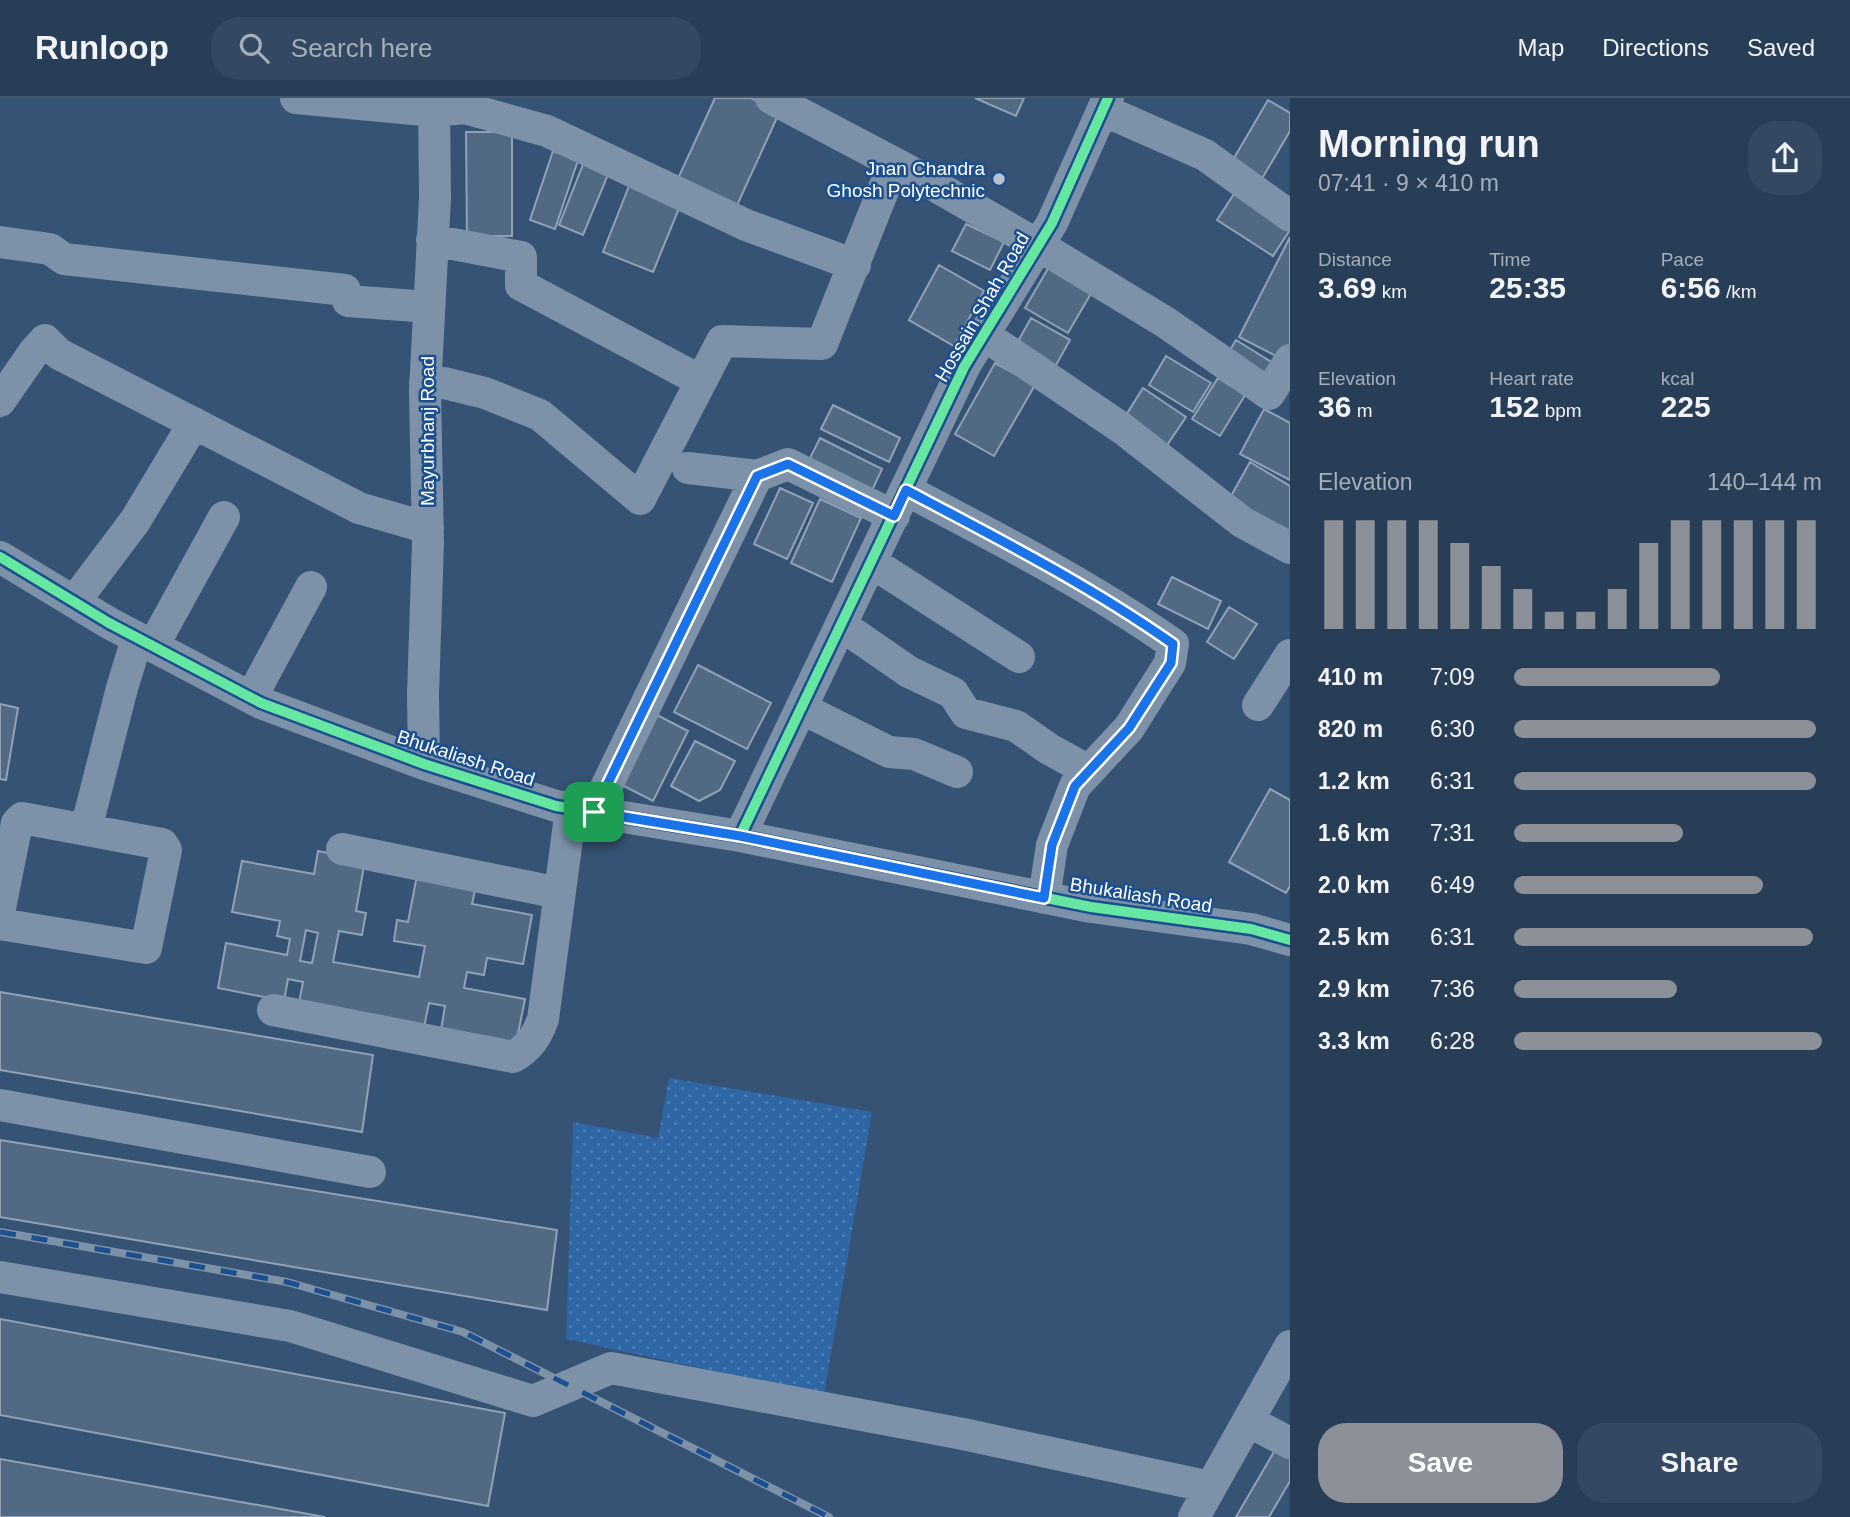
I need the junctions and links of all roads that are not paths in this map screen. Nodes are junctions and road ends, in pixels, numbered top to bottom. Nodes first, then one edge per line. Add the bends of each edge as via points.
1 (296, 98) edge
2 (771, 98) edge
3 (1106, 104) edge
4 (434, 105) edge
5 (894, 163) junction
6 (1290, 216) edge
7 (432, 240) junction
8 (0, 243) edge
9 (1038, 245) junction
10 (855, 265) junction
11 (429, 307) junction
12 (984, 335) junction
13 (1290, 360) edge
14 (701, 381) junction
15 (425, 383) junction
16 (0, 401) edge
17 (194, 423) junction
18 (688, 468) dead end
19 (757, 476) junction
20 (900, 503) junction
21 (224, 517) dead end
22 (428, 528) junction
23 (1289, 544) edge
24 (0, 557) edge
25 (871, 562) junction
26 (311, 587) dead end
27 (74, 602) junction
28 (841, 625) junction
29 (145, 643) junction
30 (1290, 656) edge
31 (1019, 657) dead end
32 (251, 698) junction
33 (1258, 705) dead end
34 (801, 708) junction
35 (424, 764) junction
36 (1089, 771) junction
37 (957, 772) dead end
38 (583, 811) junction
39 (86, 828) junction
40 (740, 836) junction
41 (342, 849) dead end
42 (559, 893) junction
43 (1044, 898) junction
44 (0, 908) edge
45 (0, 924) edge
46 (1290, 940) edge
47 (273, 1010) dead end
48 (0, 1105) edge
49 (370, 1172) dead end
50 (0, 1277) edge
51 (1290, 1346) edge
52 (1248, 1420) junction
53 (1290, 1443) edge
54 (1210, 1488) junction
55 (1194, 1517) edge

1 - 4 street
2 - 5 street
3 - 6 street via 1205,155
3 - 9 street, Hossain Shah Road
4 - 7 street, Mayurbhanj Road
4 - 10 street via 465,108 547,131 746,225
5 - 9 street
5 - 10 street
7 - 11 street, Mayurbhanj Road
7 - 14 street via 521,257 521,285
8 - 11 street via 50,249 64,259 345,290 348,301
9 - 12 street, Hossain Shah Road
9 - 13 street via 1165,322 1269,394
10 - 14 street via 822,344 722,341
11 - 15 street, Mayurbhanj Road
12 - 20 street, Hossain Shah Road via 964,367
12 - 23 street via 1124,429 1242,522
14 - 15 street via 640,499 540,415 485,393
15 - 22 street, Mayurbhanj Road
16 - 17 street via 45,340 59,354
17 - 22 street via 359,508
17 - 27 street via 135,521
18 - 19 street
19 - 20 street via 788,464
19 - 38 street
20 - 25 street, Hossain Shah Road
20 - 36 street via 1037,559 1173,644 1171,663 1129,728
21 - 29 street
22 - 35 street, Mayurbhanj Road
24 - 27 street, Bhukaliash Road
25 - 28 street, Hossain Shah Road
25 - 31 street
26 - 32 street
27 - 29 street, Bhukaliash Road
28 - 34 street, Hossain Shah Road
28 - 36 street via 909,671 953,693 966,713 1016,726
29 - 32 street, Bhukaliash Road
29 - 39 street via 122,688
30 - 33 street
32 - 35 street, Bhukaliash Road
34 - 37 street via 889,752 915,754
34 - 40 street, Hossain Shah Road
35 - 38 street, Bhukaliash Road
36 - 43 street via 1075,786 1052,845
38 - 40 street, Bhukaliash Road
38 - 42 street
39 - 44 street via 20,819
39 - 45 street via 166,849 146,948
40 - 43 street, Bhukaliash Road
41 - 42 street
42 - 47 street via 543,1019 531,1042 513,1057
43 - 46 street, Bhukaliash Road via 1251,929
48 - 49 street
50 - 54 street via 290,1326 533,1401 611,1368 963,1434
51 - 52 street
52 - 53 street
52 - 54 street
54 - 55 street

